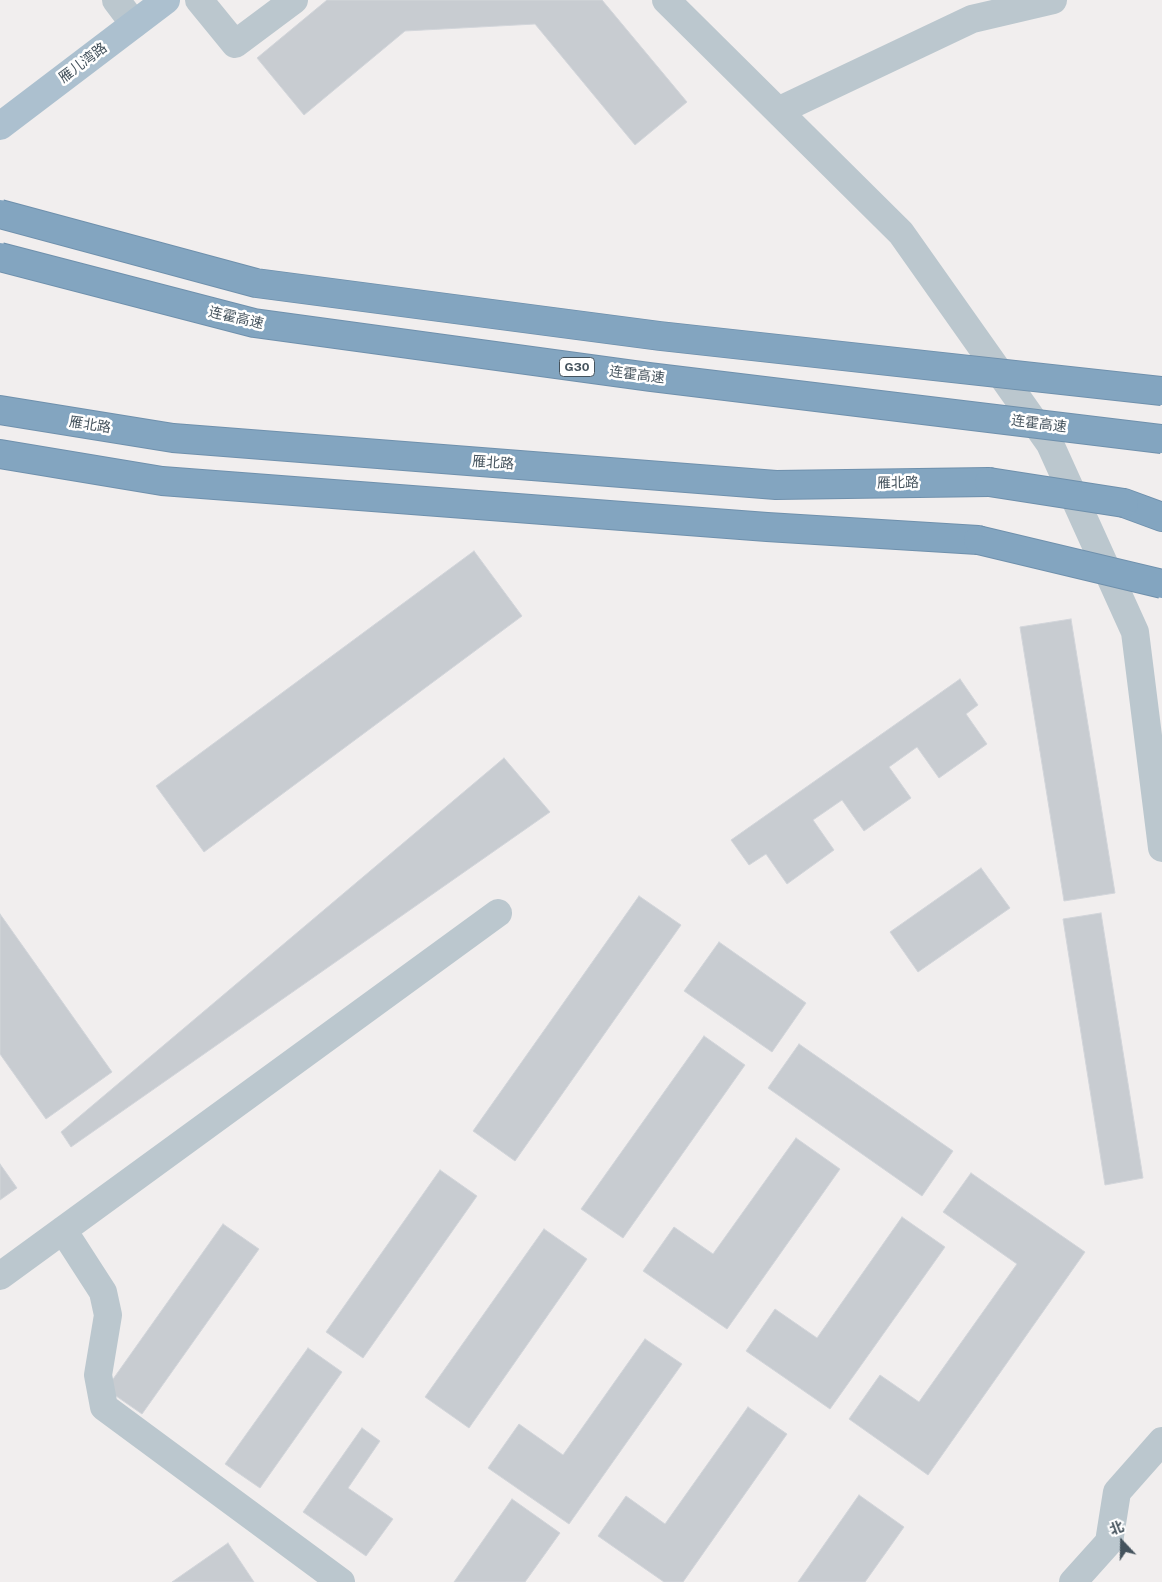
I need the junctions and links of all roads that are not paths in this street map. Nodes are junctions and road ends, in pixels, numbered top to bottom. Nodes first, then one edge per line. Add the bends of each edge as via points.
1 (116, 0) edge
2 (166, 0) edge
3 (199, 0) edge
4 (294, 0) edge
5 (666, 0) edge
6 (1053, 0) edge
7 (134, 24) junction
8 (778, 111) junction
9 (0, 126) edge
10 (0, 214) edge
11 (0, 257) edge
12 (1162, 391) edge
13 (0, 410) edge
14 (1162, 439) edge
15 (0, 454) edge
16 (1124, 503) junction
17 (1162, 510) edge
18 (1162, 517) edge
19 (1162, 584) edge
20 (1162, 848) edge
21 (498, 913) dead end
22 (63, 1230) junction
23 (0, 1276) edge
24 (1162, 1441) edge
25 (340, 1582) edge
26 (1073, 1582) edge

1 - 7 street
2 - 7 main road, 雁儿湾路
3 - 4 street via 235,44
5 - 8 street
6 - 8 street via 972,19
7 - 9 main road, 雁儿湾路
8 - 20 street via 901,233 1050,444 1135,632
10 - 12 highway, bridge via 256,283 660,336
11 - 14 highway, 连霍高速 / G30, bridge via 254,323 650,377
13 - 16 highway, 雁北路, bridge via 173,438 776,485 989,482
15 - 19 highway, bridge via 162,480 767,527 978,540
16 - 17 highway
16 - 18 highway
21 - 22 street
22 - 23 street
22 - 25 street via 104,1292 108,1315 98,1375 104,1407
24 - 26 street via 1117,1492 1109,1542

